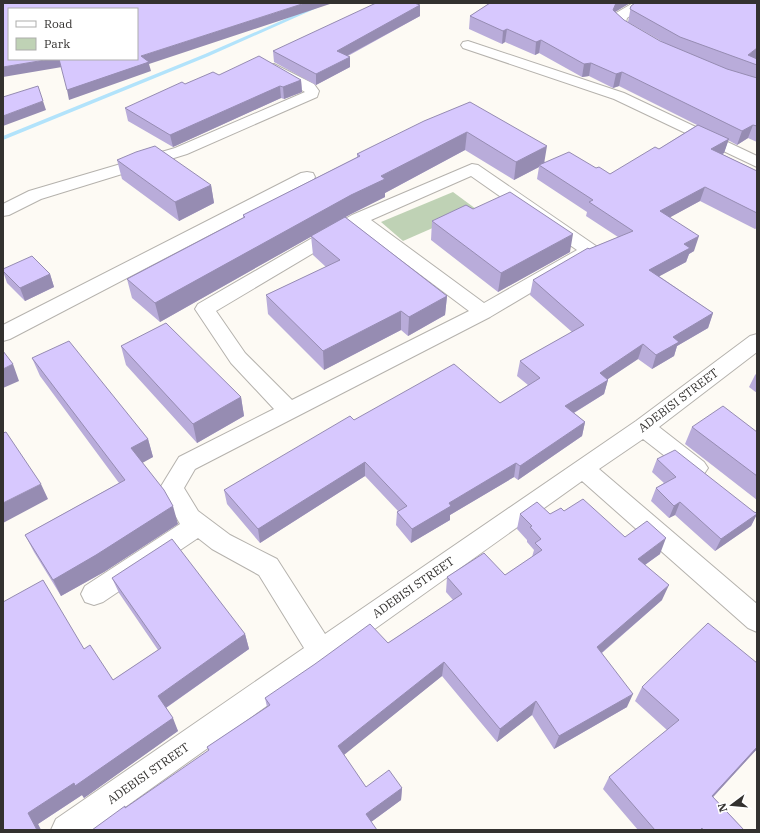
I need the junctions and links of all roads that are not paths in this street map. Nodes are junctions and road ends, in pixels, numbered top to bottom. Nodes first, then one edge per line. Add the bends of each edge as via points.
1 (642, 3) edge
2 (651, 43) edge
3 (468, 45) dead end
4 (266, 63) edge
5 (757, 162) edge
6 (308, 177) dead end
7 (3, 211) edge
8 (358, 219) junction
9 (483, 312) junction
10 (3, 334) edge
11 (757, 341) edge
12 (289, 411) junction
13 (644, 427) junction
14 (583, 468) junction
15 (715, 483) edge
16 (198, 525) junction
17 (94, 594) dead end
18 (757, 620) edge
19 (321, 651) junction
20 (67, 830) edge

1 - 2 street via 621,16 619,22 630,32
3 - 5 street via 618,96
4 - 7 street via 309,87 312,94 181,151 35,195
6 - 10 street
8 - 9 street
8 - 9 street via 472,169 590,250
8 - 12 street via 205,309 238,358
9 - 12 street
11 - 13 street, ADEBISI STREET
12 - 16 street via 186,464 172,488 189,518
13 - 14 street, ADEBISI STREET
13 - 15 street
14 - 18 street
14 - 19 street, ADEBISI STREET
16 - 17 street
16 - 19 street via 221,542 268,567
19 - 20 street, ADEBISI STREET

